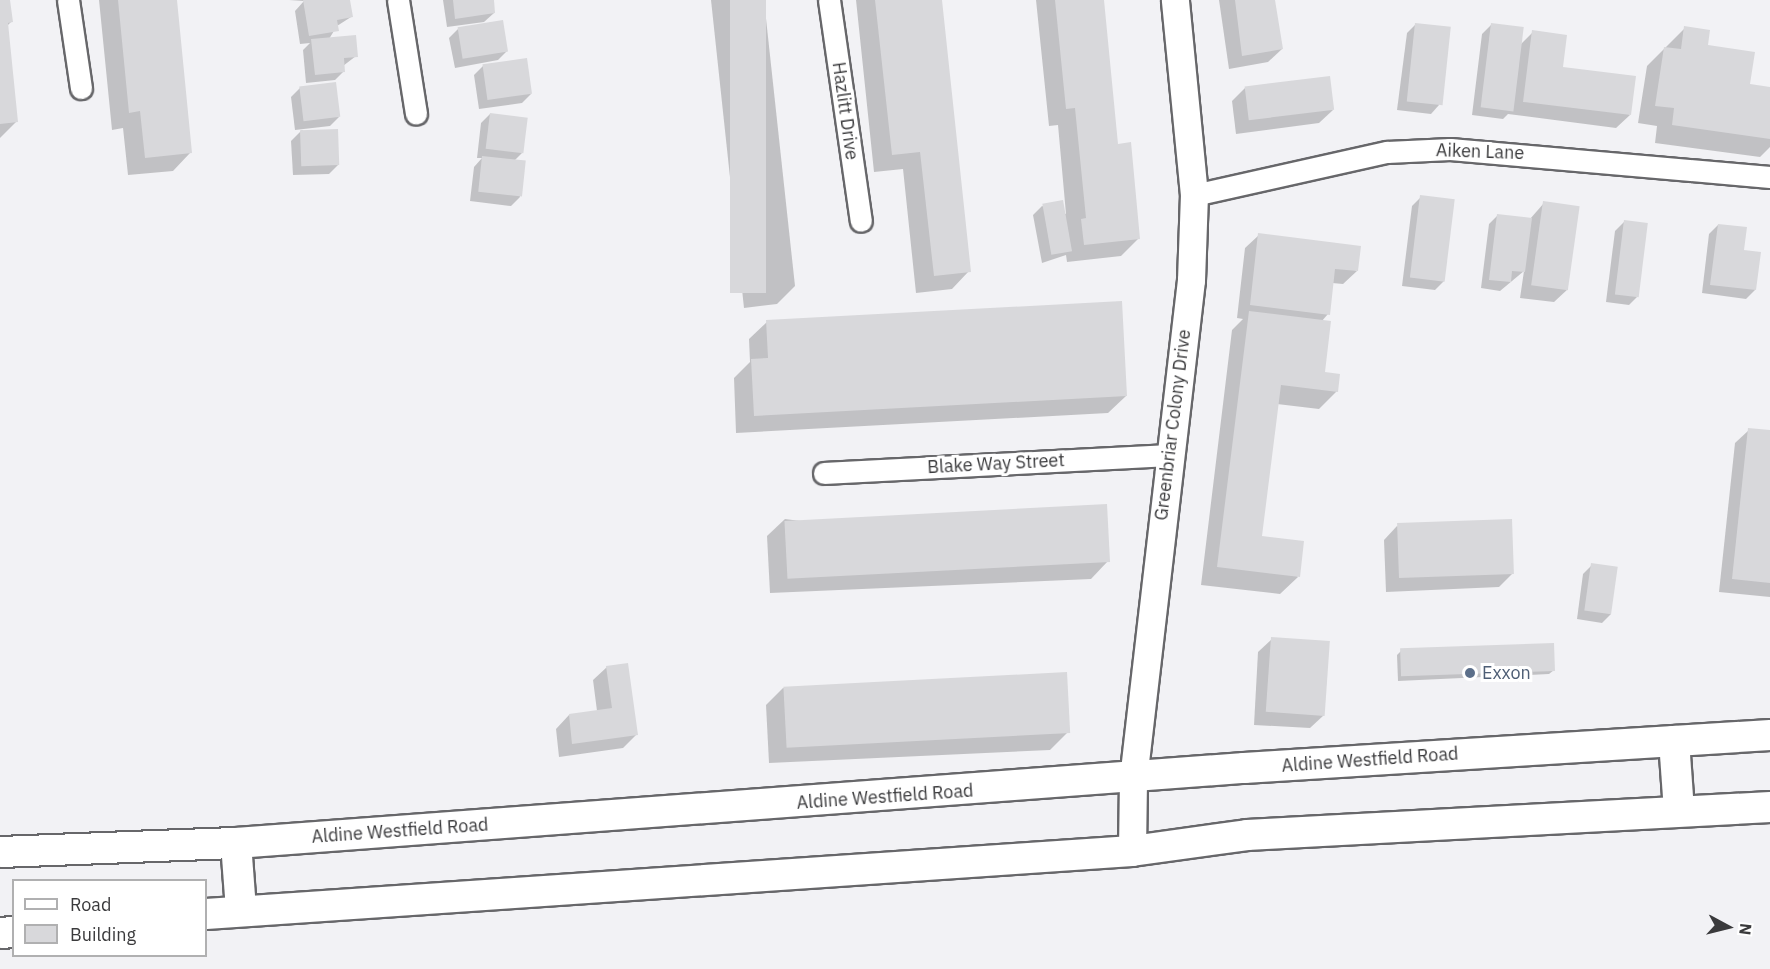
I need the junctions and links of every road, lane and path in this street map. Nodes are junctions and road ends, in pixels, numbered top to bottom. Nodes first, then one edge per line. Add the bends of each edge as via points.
1 (68, 0) edge
2 (398, 0) edge
3 (829, 0) edge
4 (1175, 0) edge
5 (81, 88) dead end
6 (416, 114) dead end
7 (1770, 177) edge
8 (1194, 195) junction
9 (861, 221) dead end
10 (1169, 455) junction
11 (824, 473) dead end
12 (1770, 735) edge
13 (1674, 741) junction
14 (1133, 779) junction
15 (1770, 807) edge
16 (1679, 812) junction
17 (236, 843) junction
18 (1132, 851) junction
19 (0, 852) edge
20 (241, 910) junction
21 (207, 914) edge

1 - 5 street
2 - 6 street
3 - 9 street, Hazlitt Drive
4 - 8 street, Greenbriar Colony Drive
7 - 8 street, Aiken Lane via 1450,148 1387,152
8 - 10 street, Greenbriar Colony Drive via 1191,280
10 - 11 street, Blake Way Street
10 - 14 street, Greenbriar Colony Drive
12 - 13 main road, Aldine Westfield Road
13 - 14 main road, Aldine Westfield Road
13 - 16 main road
14 - 17 main road, Aldine Westfield Road
14 - 18 street, Greenbriar Colony Drive
15 - 16 main road
16 - 18 main road via 1247,835
17 - 19 main road, Aldine Westfield Road
17 - 20 main road
18 - 20 main road
20 - 21 main road

